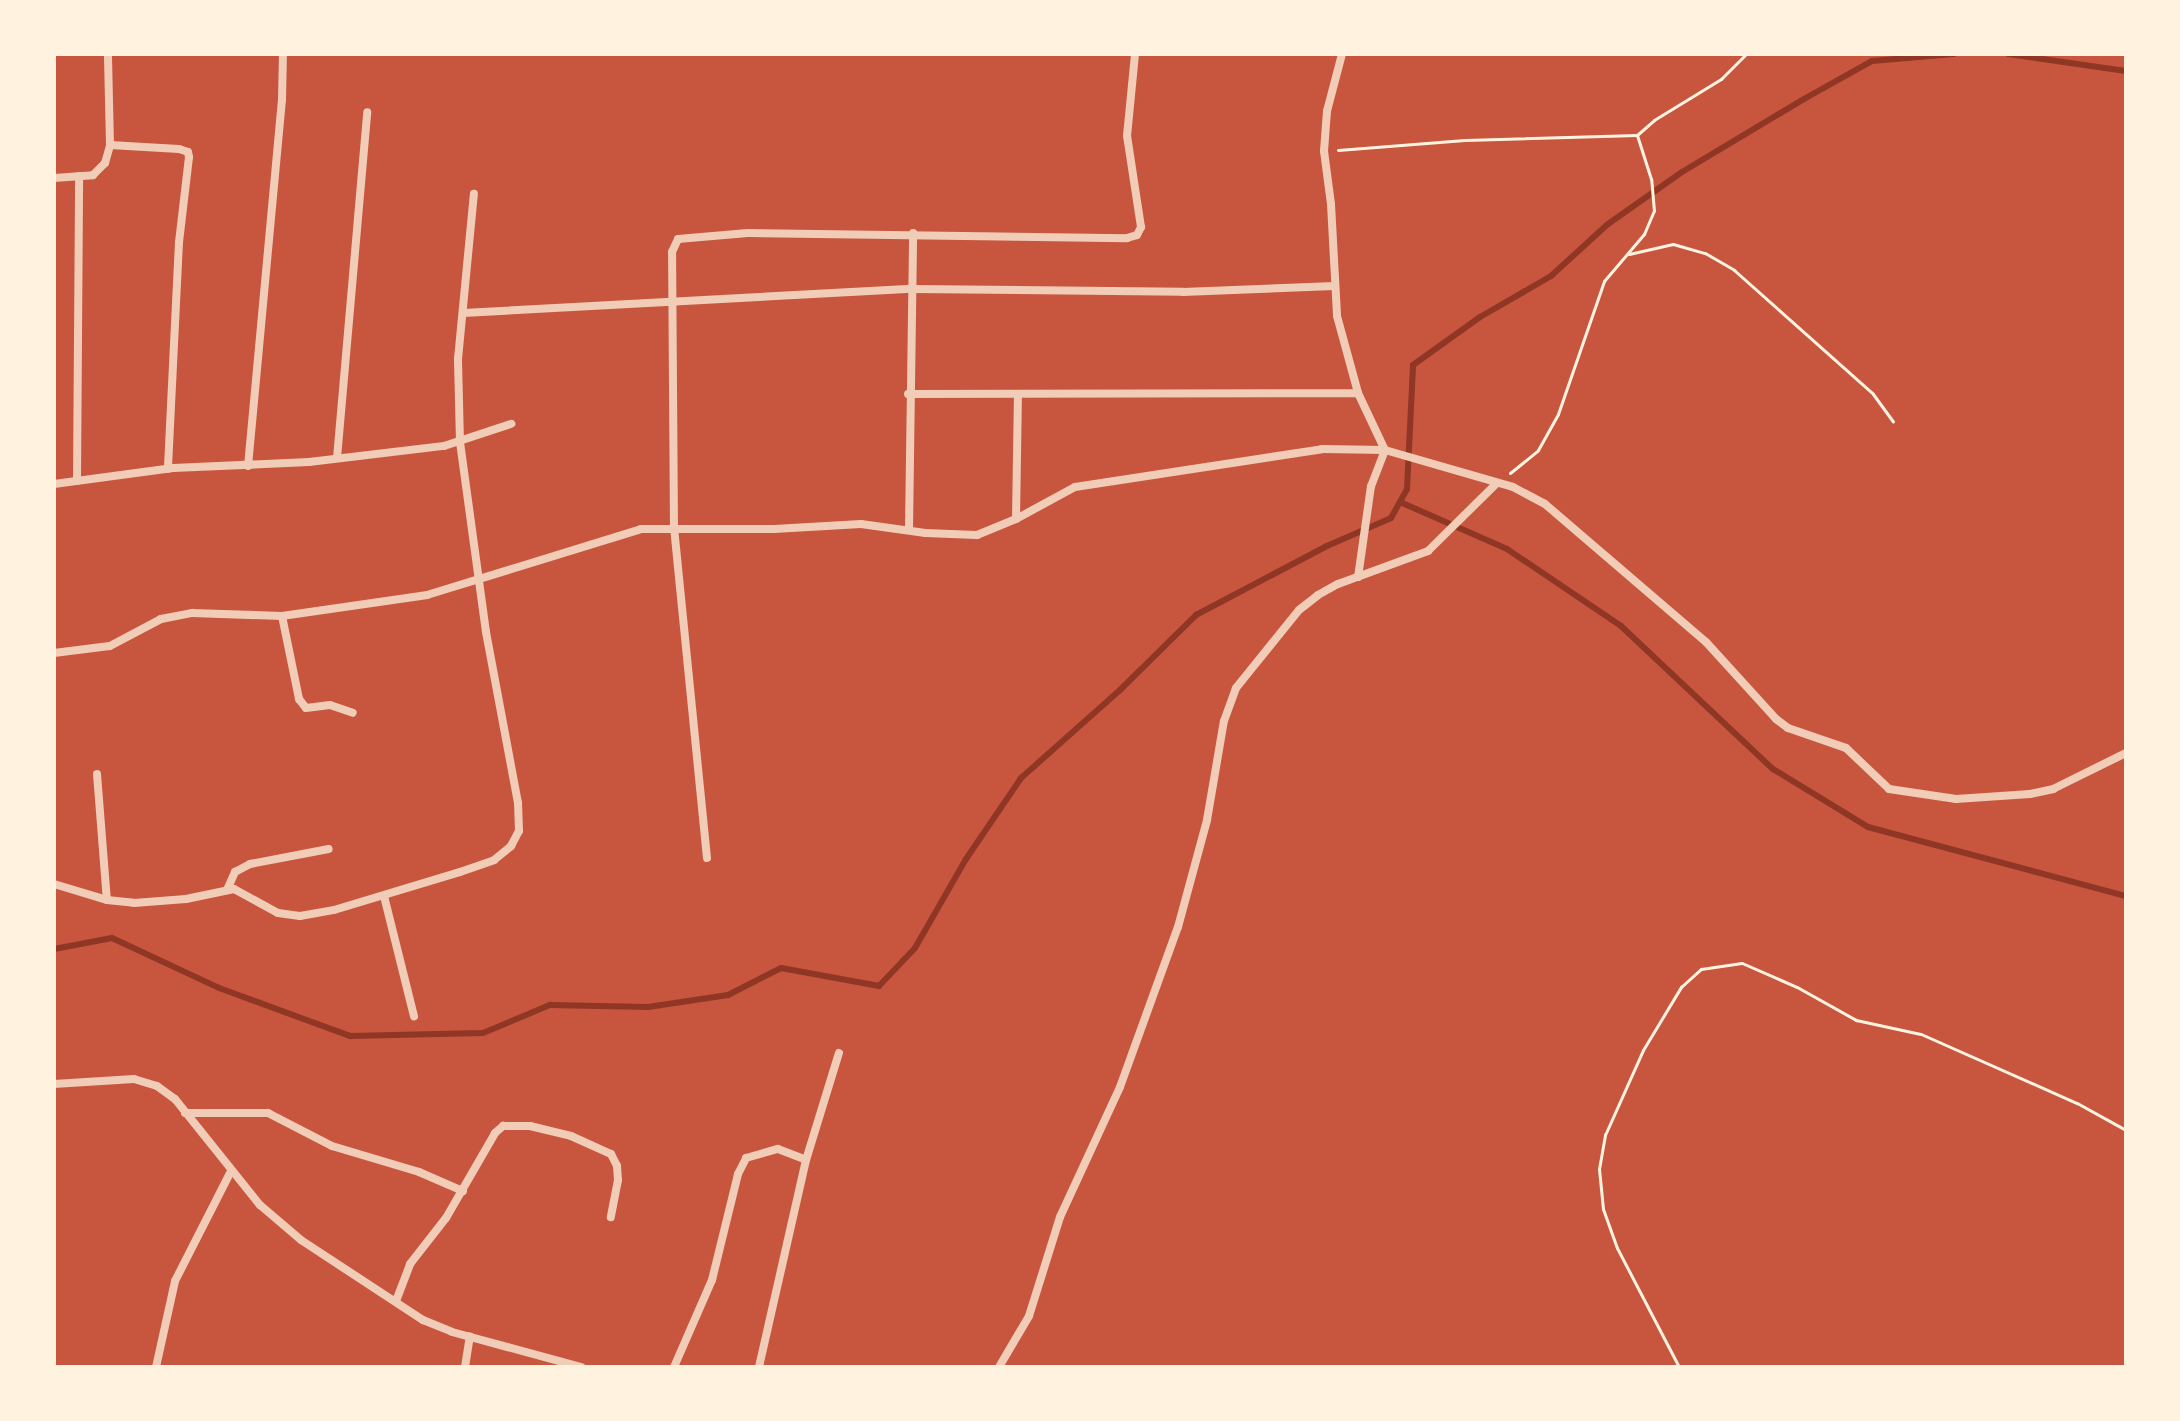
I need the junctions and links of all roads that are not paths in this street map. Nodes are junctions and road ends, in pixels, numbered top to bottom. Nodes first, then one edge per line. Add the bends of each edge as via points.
1 (108, 54) edge
2 (283, 54) edge
3 (1135, 54) edge
4 (1342, 54) edge
5 (367, 112) dead end
6 (110, 145) junction
7 (79, 176) junction
8 (54, 178) edge
9 (474, 194) dead end
10 (913, 233) junction
11 (1334, 286) junction
12 (911, 289) junction
13 (672, 302) junction
14 (463, 313) junction
15 (1358, 393) junction
16 (908, 394) junction
17 (1018, 394) junction
18 (511, 424) dead end
19 (460, 442) junction
20 (1385, 450) junction
21 (337, 458) junction
22 (248, 466) junction
23 (168, 469) junction
24 (77, 481) junction
25 (1497, 483) junction
26 (54, 484) edge
27 (1016, 519) junction
28 (674, 529) junction
29 (909, 529) junction
30 (1358, 577) junction
31 (479, 579) junction
32 (282, 616) junction
33 (54, 653) edge
34 (353, 713) dead end
35 (2126, 753) edge
36 (97, 774) dead end
37 (329, 849) dead end
38 (707, 858) dead end
39 (54, 884) edge
40 (227, 890) junction
41 (384, 896) junction
42 (107, 900) junction
43 (414, 1016) dead end
44 (839, 1053) dead end
45 (54, 1084) edge
46 (185, 1113) junction
47 (806, 1160) junction
48 (231, 1171) junction
49 (463, 1191) junction
50 (611, 1217) dead end
51 (396, 1301) junction
52 (470, 1336) junction
53 (546, 1356) junction
54 (156, 1367) edge
55 (465, 1367) edge
56 (545, 1367) edge
57 (581, 1367) edge
58 (674, 1367) edge
59 (759, 1367) edge
60 (999, 1367) edge

1 - 6 street
2 - 22 street
3 - 10 street via 1127,123 1141,227 1137,235
4 - 11 street via 1327,111 1324,151
5 - 21 street
6 - 7 street via 102,169
6 - 23 street via 179,149 189,157 179,242
7 - 8 street
7 - 24 street
9 - 14 street
10 - 12 street
10 - 13 street via 748,233 678,239 672,252
11 - 12 street via 1183,292
11 - 15 street
12 - 13 street
12 - 16 street
13 - 14 street
13 - 28 street
14 - 19 street
15 - 17 street
15 - 20 street
16 - 17 street
16 - 29 street
17 - 27 street
18 - 19 street
19 - 21 street
19 - 31 street
20 - 25 street
20 - 27 street via 1322,449 1098,481 1046,500
20 - 30 street via 1371,486
21 - 22 street
22 - 23 street
23 - 24 street
24 - 26 street
25 - 30 street via 1428,551
25 - 35 street via 1545,504 1596,546 1706,642 1776,719 1846,748 1889,789 1956,799 2030,794 2053,789
27 - 29 street via 977,535
28 - 29 street via 861,524
28 - 31 street via 621,532
28 - 38 street
30 - 60 street via 1328,589 1299,610 1258,658 1229,704 1204,832 1178,927 1120,1087 1060,1217 1029,1316
31 - 32 street via 399,600
31 - 41 street via 519,831 494,860
32 - 33 street via 192,613 161,619 110,646
32 - 34 street via 299,699 306,708 330,705
36 - 42 street
37 - 40 street via 250,864 235,872
39 - 42 street
40 - 41 street via 241,890 278,913 300,916
40 - 42 street via 156,903
41 - 43 street
44 - 47 street
45 - 46 street via 146,1081 166,1091
46 - 48 street
46 - 49 street via 268,1113 332,1146
47 - 58 street via 778,1149 746,1158 712,1280
47 - 59 street
48 - 51 street via 285,1228
48 - 54 street via 175,1281
49 - 50 street via 495,1133 503,1126 530,1126 611,1154 618,1180
49 - 51 street via 410,1264
51 - 52 street via 423,1320
52 - 53 street
52 - 55 street
53 - 56 street
53 - 57 street

